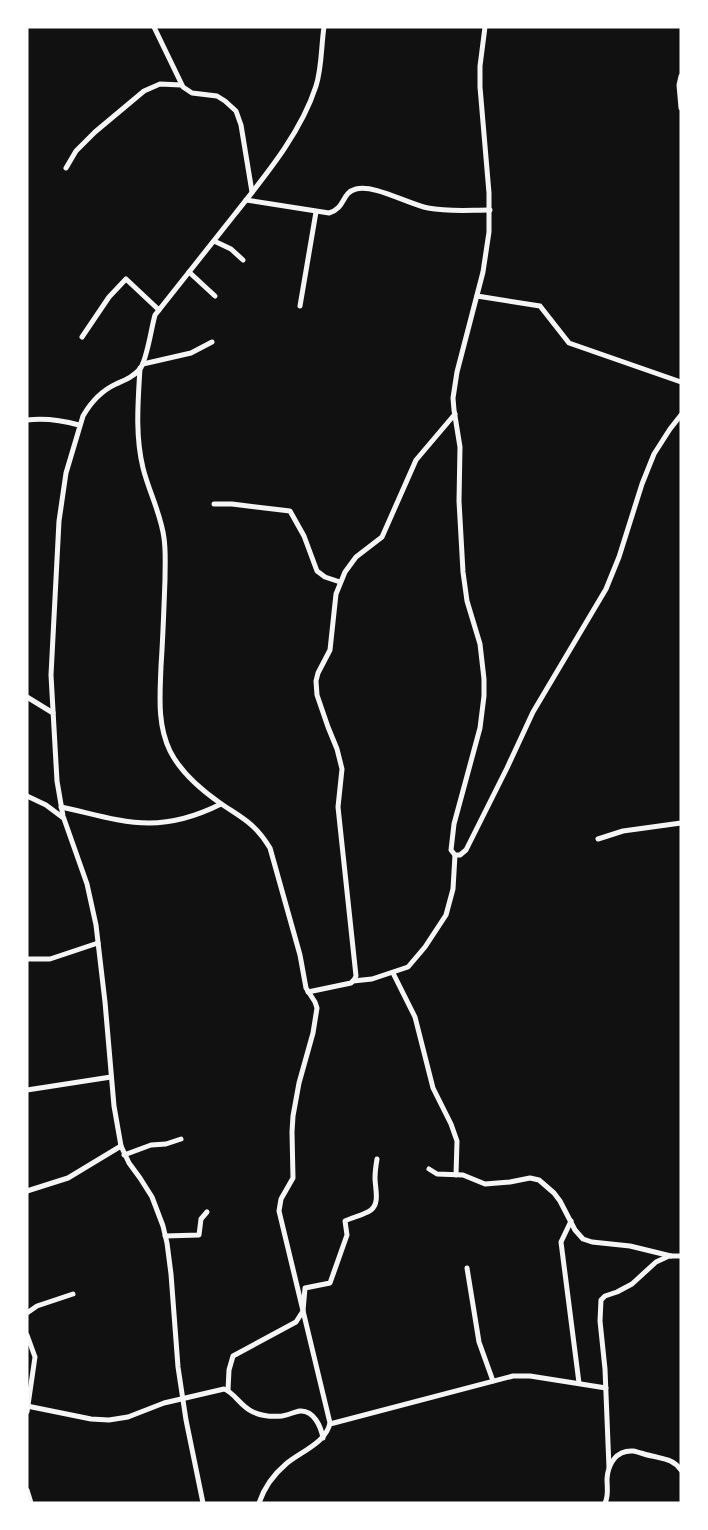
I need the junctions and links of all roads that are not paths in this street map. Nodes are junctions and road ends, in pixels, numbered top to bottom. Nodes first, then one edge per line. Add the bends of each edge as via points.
1 (154, 27) edge
2 (324, 27) edge
3 (485, 27) edge
4 (681, 76) edge
5 (181, 85) junction
6 (681, 108) edge
7 (66, 168) dead end
8 (252, 192) junction
9 (246, 200) junction
10 (490, 210) junction
11 (316, 212) junction
12 (214, 241) junction
13 (243, 260) dead end
14 (189, 272) junction
15 (215, 296) dead end
16 (477, 296) junction
17 (300, 306) dead end
18 (159, 310) junction
19 (82, 337) dead end
20 (212, 342) dead end
21 (142, 366) junction
22 (681, 382) edge
23 (454, 414) junction
24 (681, 415) edge
25 (27, 420) edge
26 (79, 425) junction
27 (214, 504) dead end
28 (340, 582) junction
29 (27, 697) edge
30 (53, 714) junction
31 (27, 796) edge
32 (221, 804) junction
33 (61, 807) junction
34 (64, 818) junction
35 (681, 823) edge
36 (598, 840) dead end
37 (455, 855) junction
38 (98, 943) junction
39 (27, 959) edge
40 (393, 973) junction
41 (353, 981) junction
42 (308, 992) junction
43 (111, 1077) junction
44 (27, 1090) edge
45 (181, 1140) dead end
46 (121, 1146) junction
47 (124, 1155) junction
48 (377, 1159) dead end
49 (429, 1169) dead end
50 (456, 1174) junction
51 (27, 1191) edge
52 (207, 1212) dead end
53 (571, 1221) junction
54 (165, 1236) junction
55 (671, 1256) junction
56 (681, 1256) edge
57 (467, 1268) dead end
58 (74, 1294) dead end
59 (303, 1311) junction
60 (27, 1313) edge
61 (27, 1335) edge
62 (493, 1381) junction
63 (579, 1383) junction
64 (606, 1388) junction
65 (228, 1390) junction
66 (183, 1398) junction
67 (27, 1408) edge
68 (330, 1424) junction
69 (323, 1438) junction
70 (609, 1468) junction
71 (681, 1470) edge
72 (27, 1490) edge
73 (30, 1503) edge
74 (203, 1503) edge
75 (258, 1503) edge
76 (605, 1503) edge

1 - 5 street
2 - 8 street via 320,72 312,97 286,145
3 - 10 street via 480,87
4 - 6 street
5 - 7 street via 160,84 144,91 95,132
5 - 8 street via 192,93 217,96 236,111
8 - 9 street
9 - 11 street
9 - 12 street
10 - 11 street via 437,210 361,188 352,190 334,211
10 - 16 street
11 - 17 street
12 - 13 street
12 - 14 street
14 - 15 street
14 - 18 street
16 - 22 street via 540,306 569,343
16 - 23 street via 454,385
18 - 19 street via 126,279
18 - 21 street
20 - 21 street via 191,353
21 - 26 street via 100,394
21 - 32 street via 138,420 141,457 164,541 162,726 182,770
23 - 28 street via 416,460 382,537 356,557
23 - 37 street via 460,447 464,586 480,644 484,679 480,728 453,830 451,850
24 - 37 street via 654,454 606,589 533,712 466,850
25 - 26 street via 43,418
26 - 30 street via 59,521 51,675
27 - 28 street via 290,511 317,571
28 - 41 street via 330,650 318,673 316,688 342,769 338,807 356,974
29 - 30 street
30 - 33 street
31 - 34 street
32 - 33 street via 179,819 148,823
32 - 42 street via 252,824 270,848
33 - 34 street
34 - 38 street via 87,884
35 - 36 street via 623,831
37 - 40 street via 453,889 446,915 408,967
38 - 39 street via 50,958
38 - 43 street
40 - 41 street
40 - 50 street via 415,1017 433,1088 457,1141
41 - 42 street
42 - 59 street via 317,1012 295,1099 294,1174 279,1205
43 - 44 street
43 - 46 street
45 - 47 street
46 - 47 street
46 - 51 street via 68,1178
47 - 54 street via 152,1197
48 - 59 street via 374,1207 345,1221 347,1235 330,1283 305,1288
49 - 50 street via 439,1175
50 - 53 street via 485,1184 539,1180 554,1193
52 - 54 street via 201,1219 200,1235
53 - 55 street via 579,1235 589,1241
53 - 63 street via 561,1242
54 - 66 street
55 - 56 street
55 - 64 street via 656,1262 632,1284 602,1299
57 - 62 street via 479,1342
58 - 60 street
59 - 65 street via 296,1322 233,1356
59 - 68 street
61 - 67 street via 35,1357
62 - 63 street via 522,1375
62 - 68 street
63 - 64 street
64 - 70 street
65 - 66 street
65 - 69 street via 245,1408 260,1414 308,1413 318,1423
66 - 67 street via 109,1420
66 - 74 street
68 - 69 street
69 - 75 street via 285,1464
70 - 71 street via 617,1455 631,1451 670,1460
70 - 76 street
72 - 73 street

